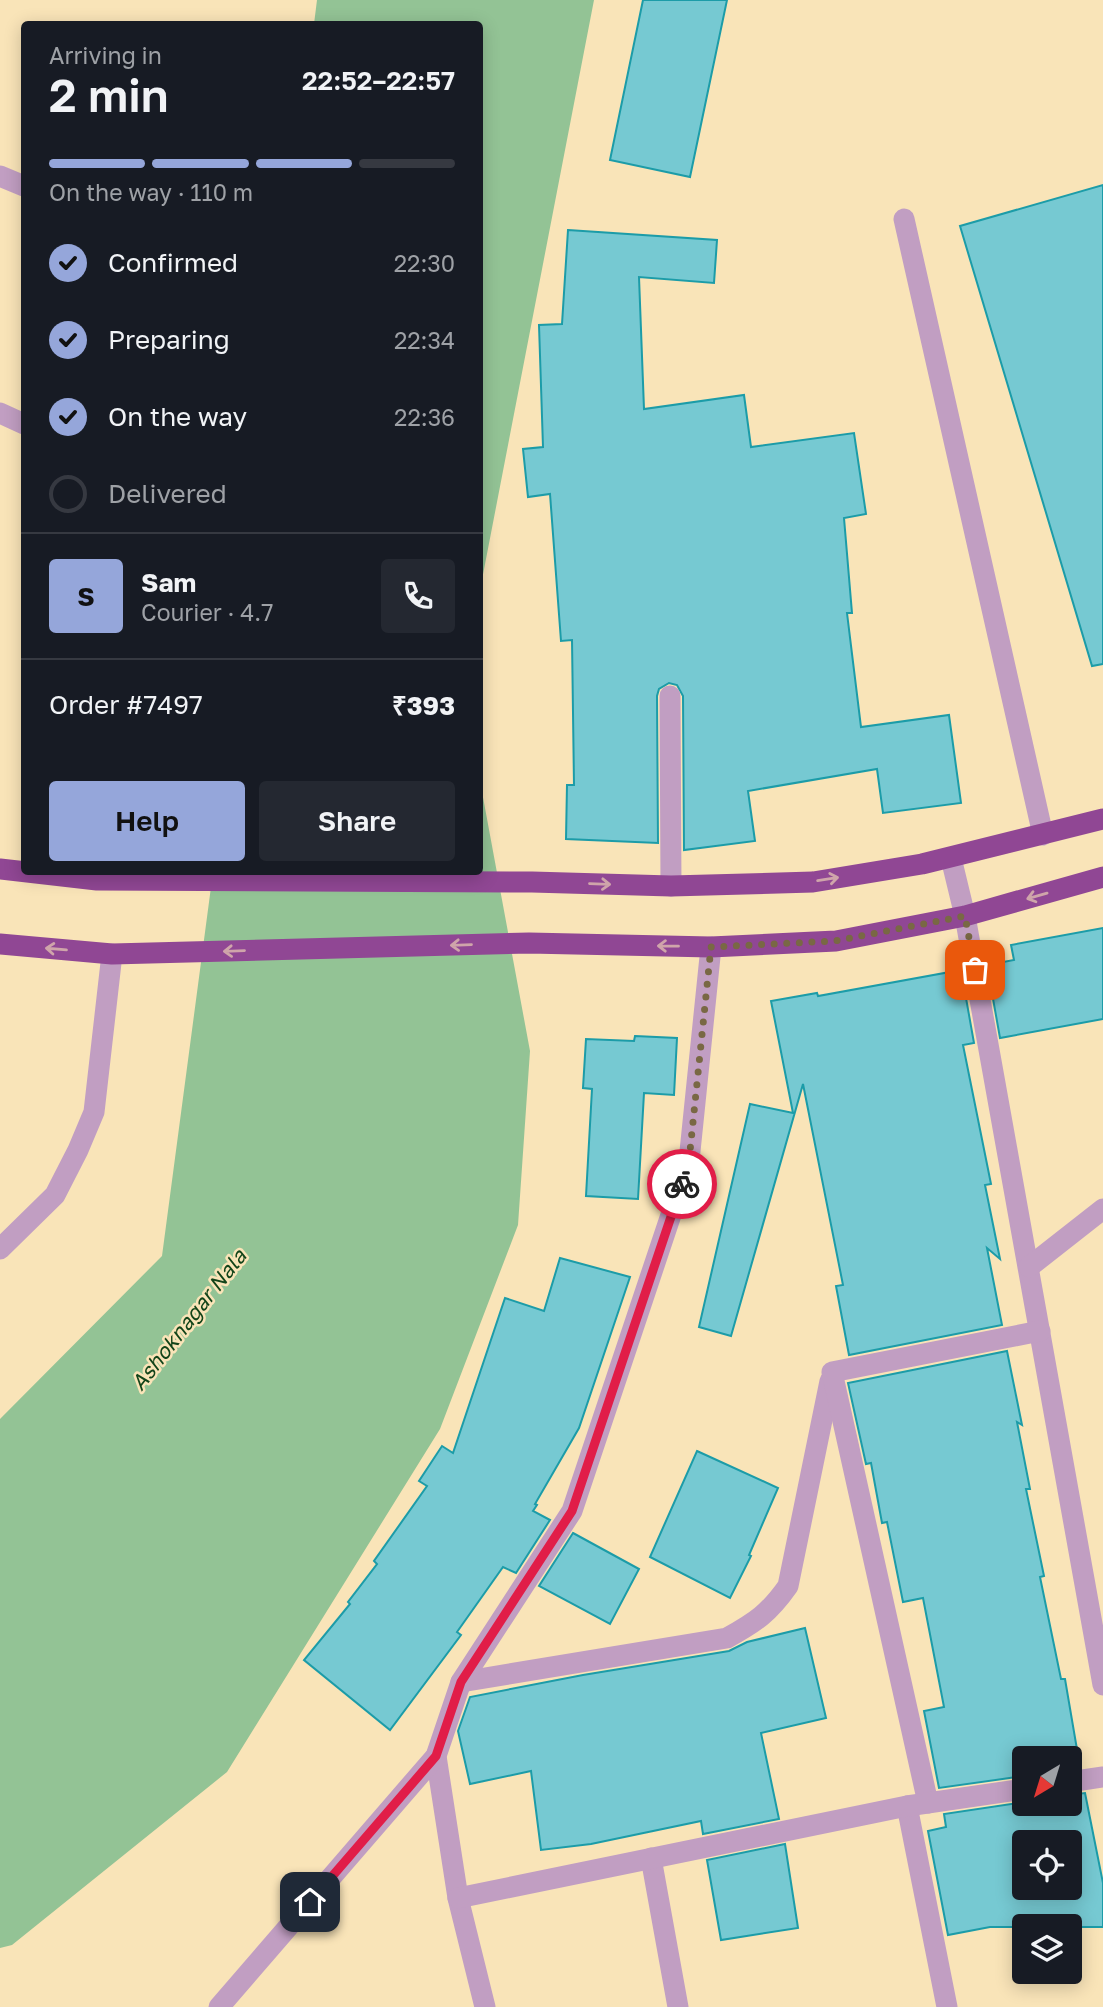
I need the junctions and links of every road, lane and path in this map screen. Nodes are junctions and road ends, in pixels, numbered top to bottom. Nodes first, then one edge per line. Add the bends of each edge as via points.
1 (0, 176) edge
2 (21, 185) edge
3 (904, 219) dead end
4 (0, 413) edge
5 (21, 423) edge
6 (670, 696) dead end
7 (1103, 819) edge
8 (1043, 835) junction
9 (951, 858) junction
10 (0, 869) edge
11 (21, 871) edge
12 (53, 875) edge
13 (1103, 877) edge
14 (671, 886) junction
15 (965, 916) junction
16 (0, 944) edge
17 (711, 947) junction
18 (112, 954) junction
19 (1103, 1209) edge
20 (0, 1249) edge
21 (1029, 1266) junction
22 (1040, 1331) junction
23 (832, 1372) junction
24 (1103, 1583) edge
25 (1089, 1604) junction
26 (461, 1682) junction
27 (1103, 1685) edge
28 (436, 1756) junction
29 (1103, 1777) edge
30 (1082, 1780) edge
31 (1012, 1791) edge
32 (918, 1804) junction
33 (651, 1858) junction
34 (458, 1898) junction
35 (219, 2007) edge
36 (485, 2007) edge
37 (678, 2007) edge
38 (947, 2007) edge

1 - 2 street
3 - 8 street
4 - 5 street
6 - 14 street
7 - 8 highway
8 - 9 highway
14 -> 9 highway via 813,882
9 - 15 street
10 -> 11 highway
12 -> 14 highway via 97,880
13 -> 15 highway
15 - 17 highway via 835,941
15 - 21 street
18 -> 16 highway
17 -> 18 highway via 530,943
17 - 26 street via 689,1161 572,1511
18 - 20 street via 94,1112 55,1195
19 - 21 street
21 - 22 street
22 - 23 street
22 - 25 street
23 - 26 street via 788,1586 757,1621 727,1638
23 - 32 street
24 - 25 street
25 - 27 street
26 - 28 street
28 - 34 street
28 - 35 street
29 - 30 street
31 - 32 street
32 - 33 street
32 - 38 street
33 - 34 street
33 - 37 street
34 - 36 street

